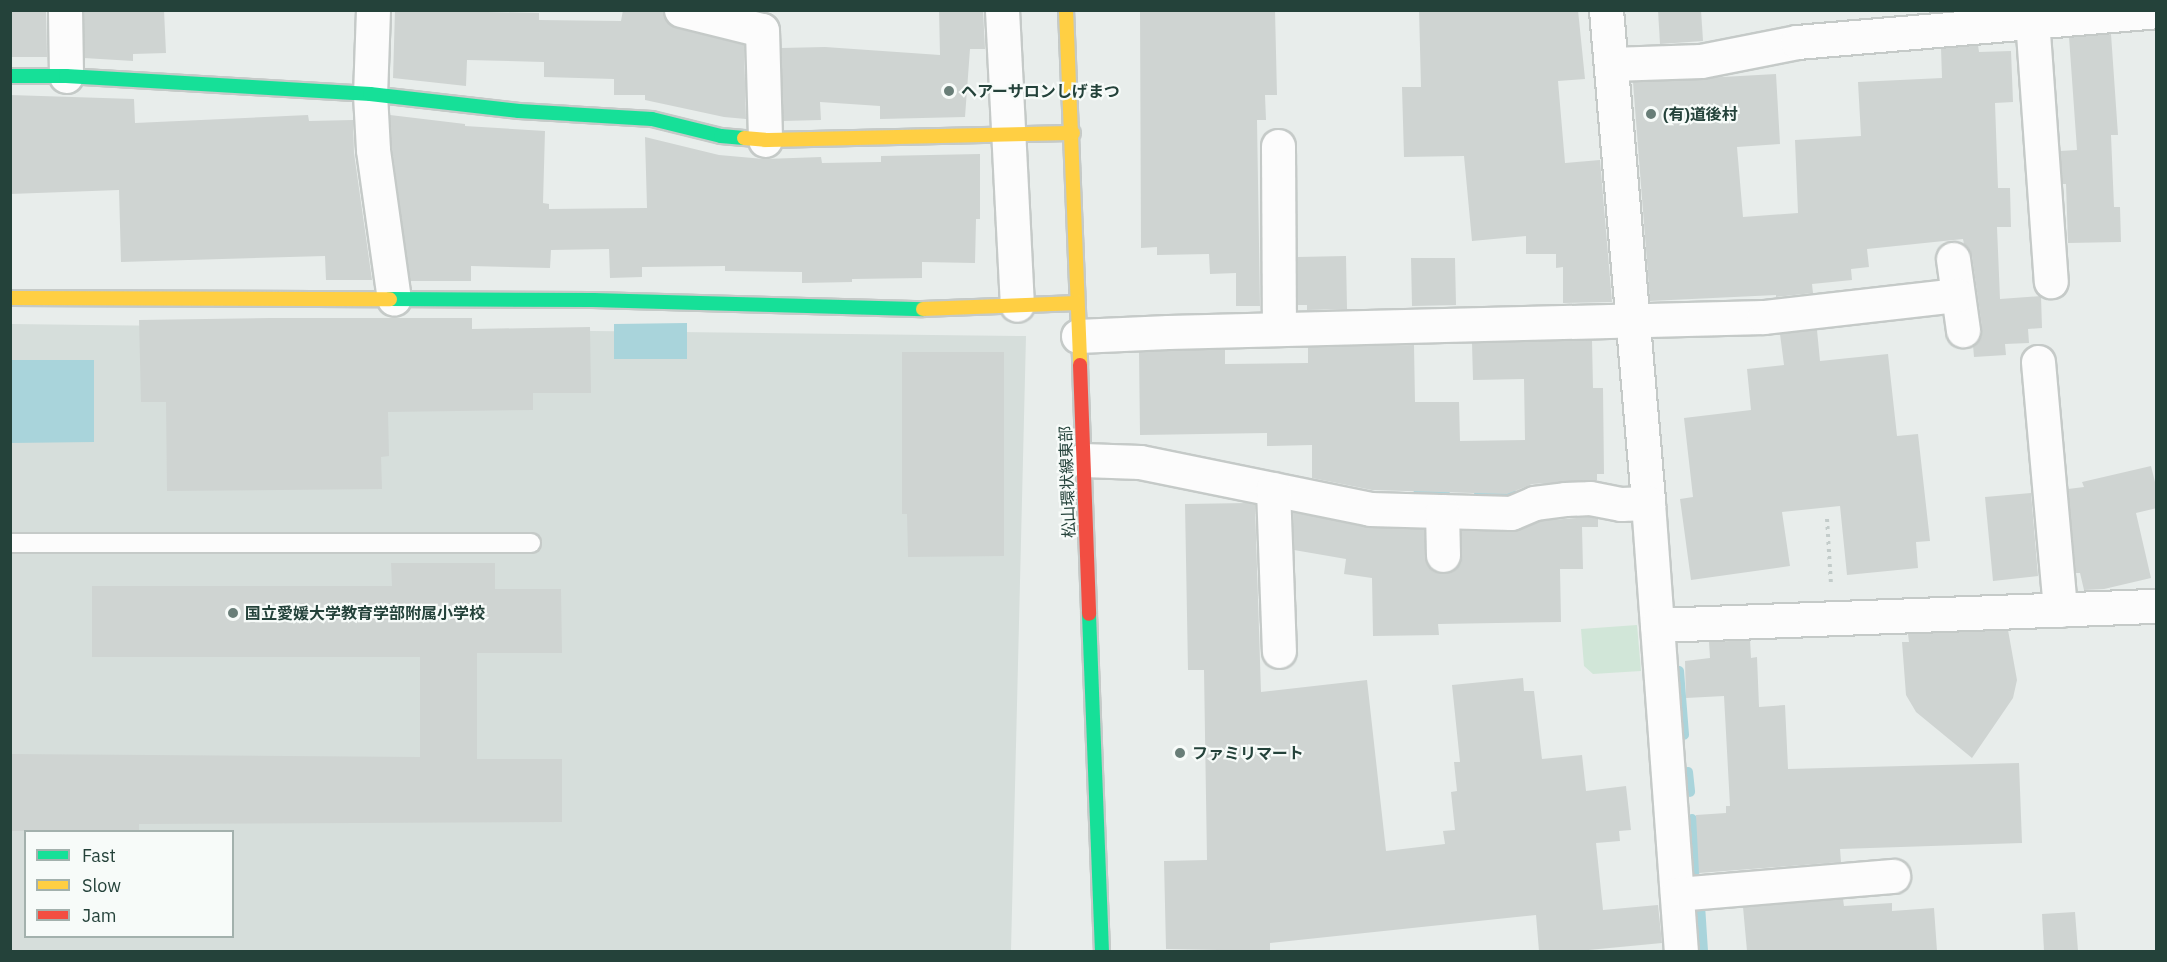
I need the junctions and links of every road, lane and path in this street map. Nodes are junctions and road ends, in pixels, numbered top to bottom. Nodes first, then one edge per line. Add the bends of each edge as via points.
1 (64, 10) edge
2 (373, 10) edge
3 (681, 10) edge
4 (1002, 10) edge
5 (1066, 10) edge
6 (1606, 10) edge
7 (2157, 11) edge
8 (2032, 20) junction
9 (1611, 64) junction
10 (10, 76) edge
11 (66, 76) junction
12 (370, 94) junction
13 (1072, 132) junction
14 (1008, 134) junction
15 (765, 140) junction
16 (1278, 146) dead end
17 (1953, 260) dead end
18 (2051, 281) dead end
19 (1957, 295) junction
20 (10, 298) edge
21 (394, 299) junction
22 (1077, 303) junction
23 (1017, 305) junction
24 (1633, 321) junction
25 (1279, 329) junction
26 (1963, 330) dead end
27 (1078, 336) junction
28 (2038, 362) dead end
29 (1083, 460) junction
30 (1273, 489) junction
31 (1648, 503) junction
32 (1442, 511) junction
33 (1827, 519) dead end
34 (10, 543) edge
35 (531, 543) dead end
36 (1443, 555) dead end
37 (2157, 606) edge
38 (2060, 610) junction
39 (1833, 618) junction
40 (1657, 625) junction
41 (1279, 651) dead end
42 (1893, 876) dead end
43 (1677, 894) junction
44 (1102, 951) edge
45 (1682, 951) edge

1 - 11 street
2 - 12 street
3 - 15 street via 762,30
4 - 14 street
5 - 13 street, 松山環状線東部
6 - 9 street
7 - 8 street
8 - 9 street via 1797,42 1701,61
8 - 18 street
9 - 24 street
10 - 11 street
11 - 12 street
12 - 15 street via 519,111 652,119 721,136
12 - 21 street via 373,150
13 - 14 street
13 - 22 street, 松山環状線東部
14 - 15 street
14 - 23 street
16 - 25 street
17 - 19 street
19 - 24 street via 1764,317
19 - 26 street
20 - 21 street
21 - 23 street via 919,309
22 - 23 street
22 - 27 street, 松山環状線東部
24 - 25 street
24 - 31 street
25 - 27 street
27 - 29 street, 松山環状線東部
28 - 38 street
29 - 30 street via 1140,462
29 - 44 street, 松山環状線東部
30 - 32 street via 1370,509
30 - 41 street
31 - 32 street via 1621,504 1590,498 1534,504 1510,513
31 - 40 street
32 - 36 street
33 - 39 path
34 - 35 lane
37 - 38 street
38 - 39 street
39 - 40 street
40 - 43 street
42 - 43 street
43 - 45 street

